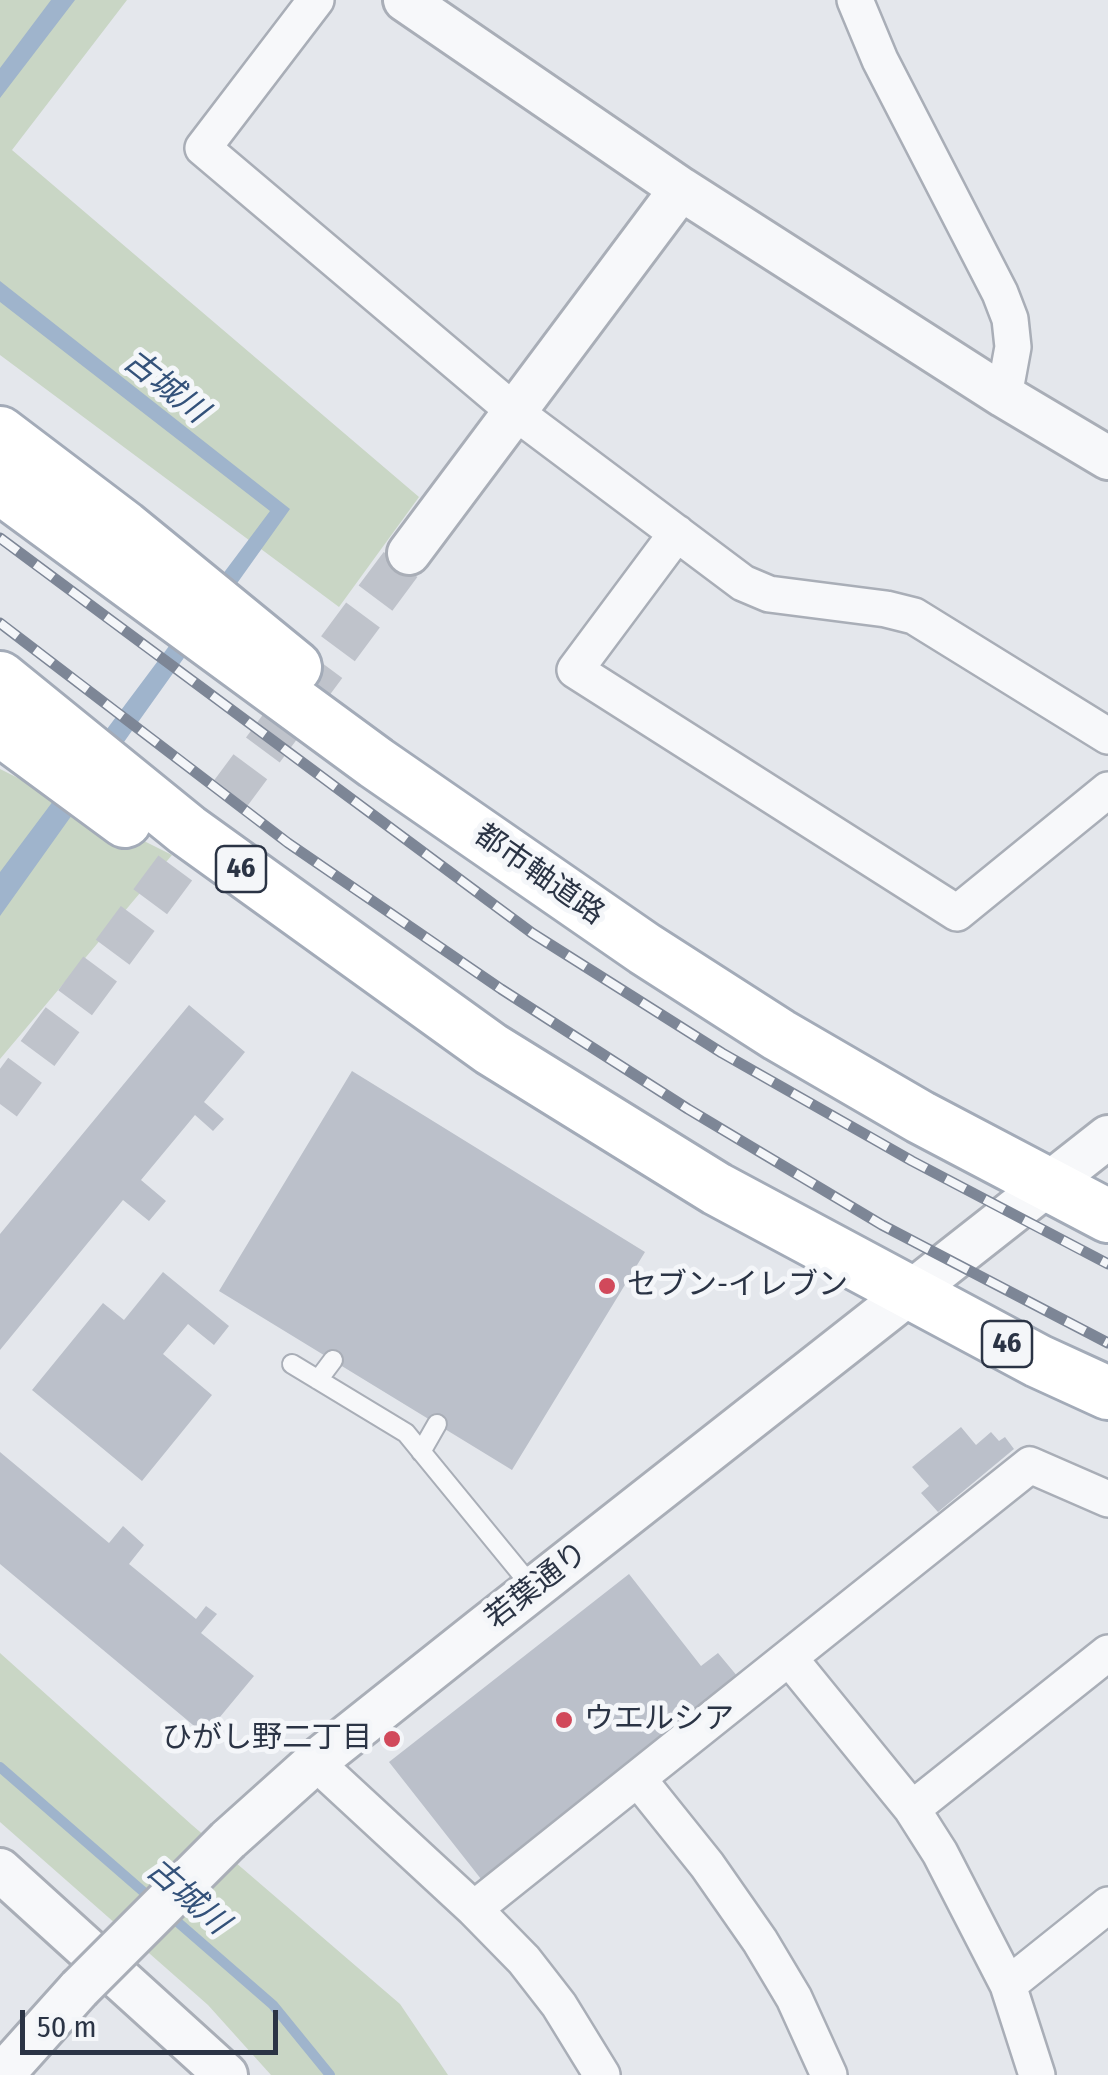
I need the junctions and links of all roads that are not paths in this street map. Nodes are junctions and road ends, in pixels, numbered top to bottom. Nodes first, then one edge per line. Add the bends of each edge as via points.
1 (316, 0) edge
2 (405, 0) edge
3 (856, 0) edge
4 (681, 189) junction
5 (1004, 396) junction
6 (514, 412) junction
7 (0, 433) edge
8 (1108, 458) edge
9 (0, 487) edge
10 (677, 534) junction
11 (409, 552) tunnel mouth
12 (0, 678) edge
13 (0, 730) edge
14 (1108, 736) edge
15 (376, 763) junction
16 (1108, 790) edge
17 (491, 1049) junction
18 (1108, 1137) edge
19 (1049, 1185) junction
20 (1108, 1216) edge
21 (908, 1292) junction
22 (332, 1360) dead end
23 (292, 1364) dead end
24 (318, 1380) junction
25 (1108, 1392) edge
26 (437, 1424) dead end
27 (421, 1452) junction
28 (1108, 1500) edge
29 (533, 1589) junction
30 (1108, 1653) edge
31 (790, 1659) junction
32 (315, 1762) junction
33 (638, 1779) junction
34 (912, 1809) junction
35 (0, 1870) edge
36 (1108, 1905) edge
37 (474, 1909) junction
38 (1008, 1985) junction
39 (2, 2075) edge
40 (226, 2075) edge
41 (602, 2075) edge
42 (829, 2075) edge
43 (1037, 2075) edge

1 - 6 street via 204,148
2 - 4 street
3 - 5 street via 1005,306 1014,347
4 - 5 street
4 - 6 street
5 - 8 street
6 - 10 street
6 - 11 street
7 - 15 main road via 324,692
9 - 15 main road, 都市軸道路
10 - 14 street via 743,584 769,594 914,616
10 - 16 street via 575,670 957,913
12 - 17 main road, 46 via 187,830
13 - 17 main road, 46 via 172,854
15 - 19 main road, 都市軸道路 via 779,1035
17 - 21 main road, 46 via 717,1189
18 - 19 street, 若葉通り
19 - 20 main road, 都市軸道路
19 - 21 street, 若葉通り
21 - 25 main road, 46
21 - 29 street, 若葉通り
22 - 24 lane
23 - 24 lane
24 - 27 lane via 406,1433
26 - 27 lane
27 - 29 lane
28 - 31 street via 1030,1466
29 - 32 street, 若葉通り
30 - 34 street
31 - 33 street
31 - 34 street
32 - 37 street
32 - 39 street, 若葉通り, bridge via 78,1989
33 - 37 street
33 - 42 street via 760,1940
34 - 38 street
35 - 40 street
36 - 38 street
37 - 41 street via 559,2005
38 - 43 street

